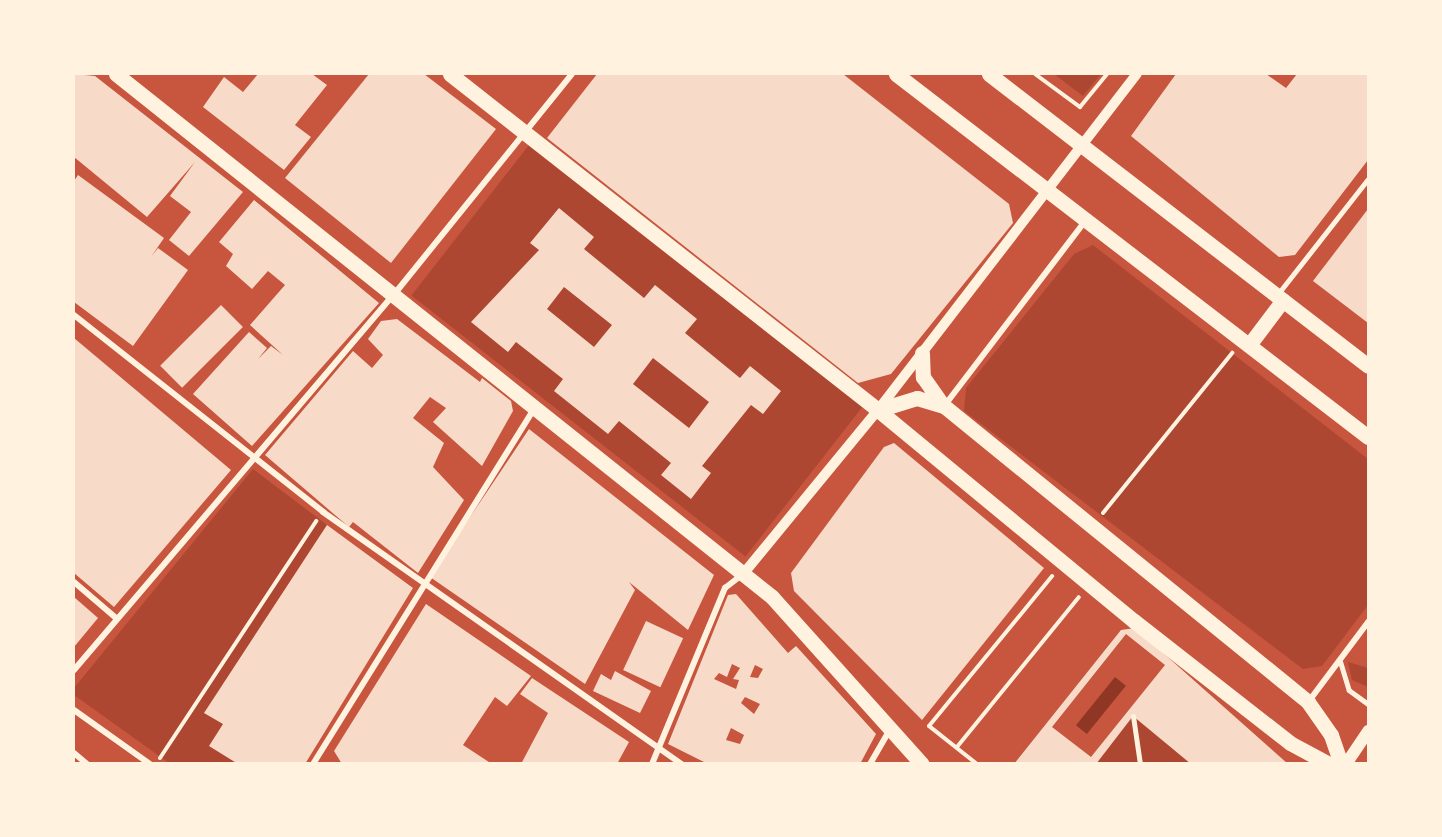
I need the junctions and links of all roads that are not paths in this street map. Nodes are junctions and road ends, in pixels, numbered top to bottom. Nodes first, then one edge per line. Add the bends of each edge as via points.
1 (116, 74) edge
2 (450, 74) edge
3 (572, 74) edge
4 (896, 74) edge
5 (989, 74) edge
6 (1137, 74) edge
7 (527, 131) junction
8 (1081, 143) junction
9 (1368, 179) edge
10 (1044, 190) junction
11 (1085, 221) junction
12 (396, 292) junction
13 (1280, 298) junction
14 (74, 315) edge
15 (1245, 343) junction
16 (922, 353) junction
17 (1368, 366) edge
18 (535, 406) junction
19 (945, 406) junction
20 (878, 410) junction
21 (1368, 437) edge
22 (255, 459) junction
23 (744, 573) junction
24 (74, 582) edge
25 (422, 583) junction
26 (116, 618) junction
27 (1368, 622) edge
28 (1340, 660) junction
29 (74, 670) edge
30 (1308, 702) junction
31 (1368, 704) edge
32 (74, 710) edge
33 (1133, 716) dead end
34 (891, 730) junction
35 (1368, 731) edge
36 (658, 752) junction
37 (74, 753) edge
38 (87, 764) edge
39 (150, 764) edge
40 (313, 764) edge
41 (652, 764) edge
42 (681, 764) edge
43 (870, 764) edge
44 (922, 764) edge
45 (1140, 764) edge
46 (1329, 764) edge
47 (1341, 764) edge
48 (1346, 764) edge

1 - 12 main road
2 - 7 main road
3 - 7 street
4 - 10 main road
5 - 8 main road
6 - 8 street
7 - 12 street
7 - 20 main road
8 - 10 street
8 - 13 main road
9 - 13 street
10 - 11 main road
10 - 16 street
11 - 15 main road
11 - 19 street
12 - 18 main road
12 - 22 street
13 - 15 main road
13 - 17 main road
14 - 22 street
15 - 21 main road
16 - 19 main road via 923,377
16 - 20 street
18 - 23 main road
18 - 25 street
19 - 20 main road via 917,398
19 - 30 main road
20 - 23 street
20 - 46 main road via 1134,621 1290,743
22 - 25 street
22 - 26 street
23 - 34 main road
23 - 36 street via 725,588
24 - 26 street
25 - 36 street
25 - 40 street
26 - 29 street
27 - 28 street
28 - 30 street
28 - 31 lane via 1349,690
30 - 47 main road via 1331,735
32 - 39 street
33 - 45 street
34 - 43 street
34 - 44 main road
35 - 48 main road
36 - 41 street
36 - 42 street
37 - 38 street

